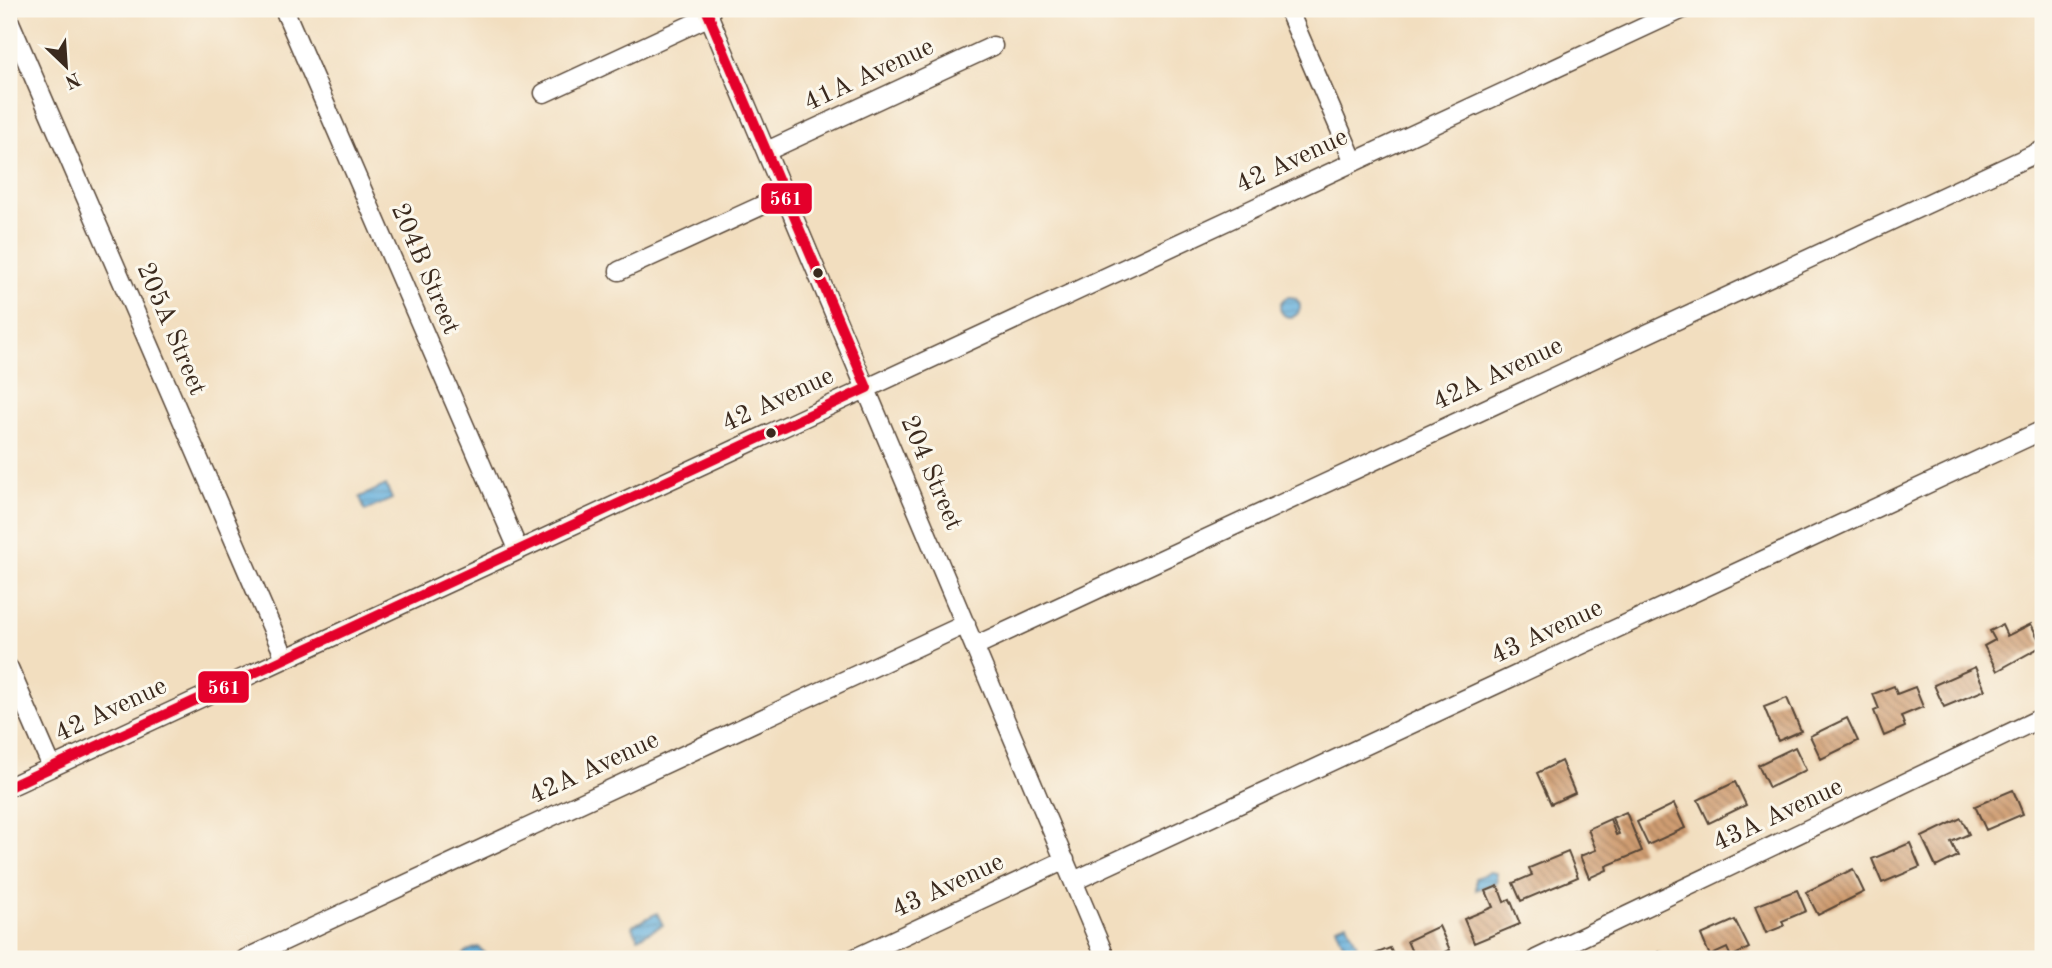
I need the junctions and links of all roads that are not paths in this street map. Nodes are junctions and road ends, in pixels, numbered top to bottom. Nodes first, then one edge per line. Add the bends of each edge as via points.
1 (284, 9) edge
2 (1288, 9) edge
3 (1683, 9) edge
4 (708, 13) edge
5 (9, 20) edge
6 (993, 46) dead end
7 (544, 93) dead end
8 (2043, 150) edge
9 (767, 151) junction
10 (1354, 162) junction
11 (785, 195) junction
12 (619, 271) dead end
13 (867, 388) junction
14 (2043, 430) edge
15 (518, 549) junction
16 (966, 624) junction
17 (975, 646) junction
18 (285, 658) junction
19 (9, 668) edge
20 (2043, 717) edge
21 (52, 767) junction
22 (9, 787) edge
23 (1065, 860) junction
24 (1074, 881) junction
25 (245, 959) edge
26 (853, 959) edge
27 (1107, 959) edge
28 (1536, 959) edge

1 - 15 street, 204B Street
2 - 10 street
3 - 10 street, 42 Avenue
4 - 7 street
4 - 9 street, 204 Street
5 - 18 street, 205A Street
6 - 9 street, 41A Avenue
8 - 17 street, 42A Avenue
9 - 11 street, 204 Street
10 - 13 street, 42 Avenue
11 - 12 street
11 - 13 street, 204 Street
13 - 15 street, 42 Avenue
13 - 16 street, 204 Street
14 - 24 street, 43 Avenue
15 - 18 street, 42 Avenue
16 - 17 street, 204 Street
16 - 25 street, 42A Avenue
17 - 23 street, 204 Street
18 - 21 street, 42 Avenue
19 - 21 street
20 - 28 street, 43A Avenue
21 - 22 street, 42 Avenue
23 - 24 street, 204 Street
23 - 26 street, 43 Avenue
24 - 27 street, 204 Street

